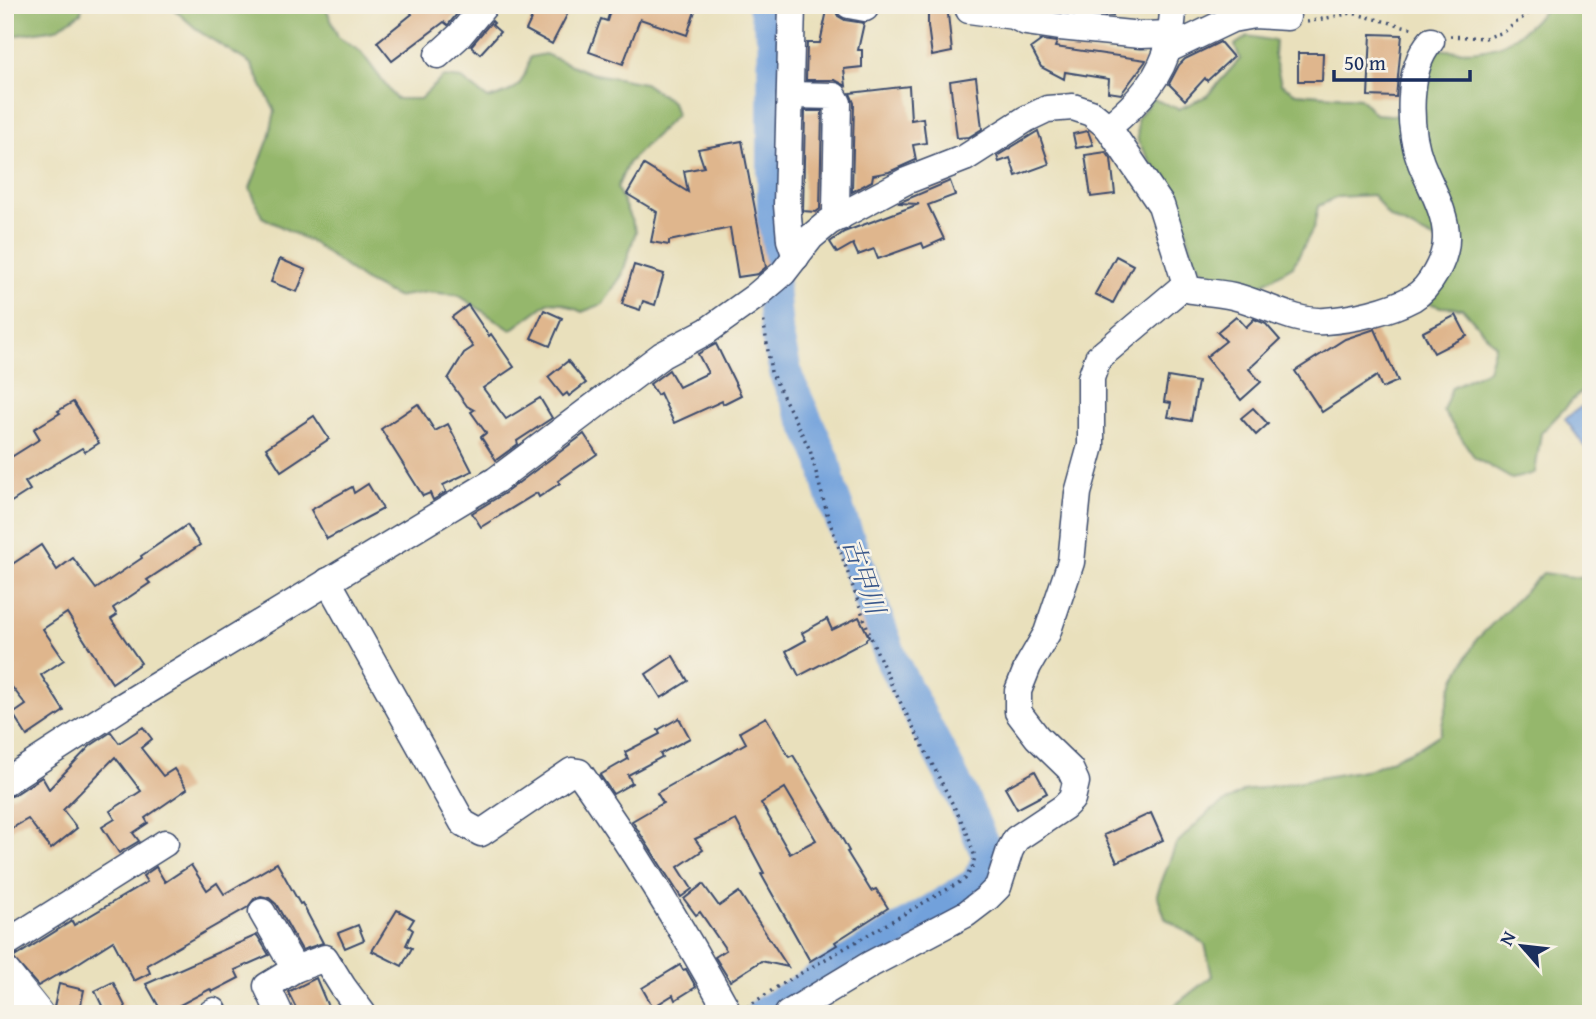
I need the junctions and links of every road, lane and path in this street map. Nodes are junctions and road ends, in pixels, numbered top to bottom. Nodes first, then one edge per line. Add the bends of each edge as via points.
1 (485, 5) edge
2 (792, 5) edge
3 (1174, 5) edge
4 (1539, 5) edge
5 (969, 10) dead end
6 (1287, 17) joint
7 (1431, 41) junction
8 (1168, 42) junction
9 (438, 55) dead end
10 (790, 95) junction
11 (1108, 127) junction
12 (840, 217) junction
13 (796, 257) junction
14 (1186, 284) junction
15 (756, 296) junction
16 (328, 580) junction
17 (5, 782) edge
18 (165, 843) dead end
19 (262, 912) dead end
20 (5, 944) edge
21 (295, 969) junction
22 (737, 1010) edge
23 (280, 1014) edge
24 (363, 1014) edge
25 (788, 1014) edge

1 - 9 street
2 - 10 street
3 - 8 street
4 - 7 path via 1504,32 1485,38 1449,36
5 - 8 street via 1014,16 1026,23
6 - 7 path via 1306,22 1353,13 1410,26
6 - 8 street via 1233,19
7 - 14 street via 1415,71 1411,117 1446,239 1440,264 1415,297 1375,312 1324,321 1191,289
8 - 11 street via 1150,84
10 - 12 street via 834,96 838,103 836,209
10 - 13 street via 787,205
11 - 12 street via 1073,107 1047,109 965,158 906,181
11 - 14 street via 1161,205
12 - 13 street via 811,237
13 - 15 street
14 - 25 street via 1098,358 1091,378 1091,446 1078,493 1072,562 1047,633 1018,691 1018,712 1070,769 1076,782 1072,799 1016,839 998,887 966,914
15 - 16 street via 707,331 662,355 496,480
15 - 22 path via 771,372 810,450 828,517 871,638 975,857 965,879
16 - 17 street
16 - 22 street via 463,823 481,833 572,771 579,772 685,932 726,1007
18 - 20 street
19 - 21 street
21 - 23 street via 267,986
21 - 24 street via 325,958

